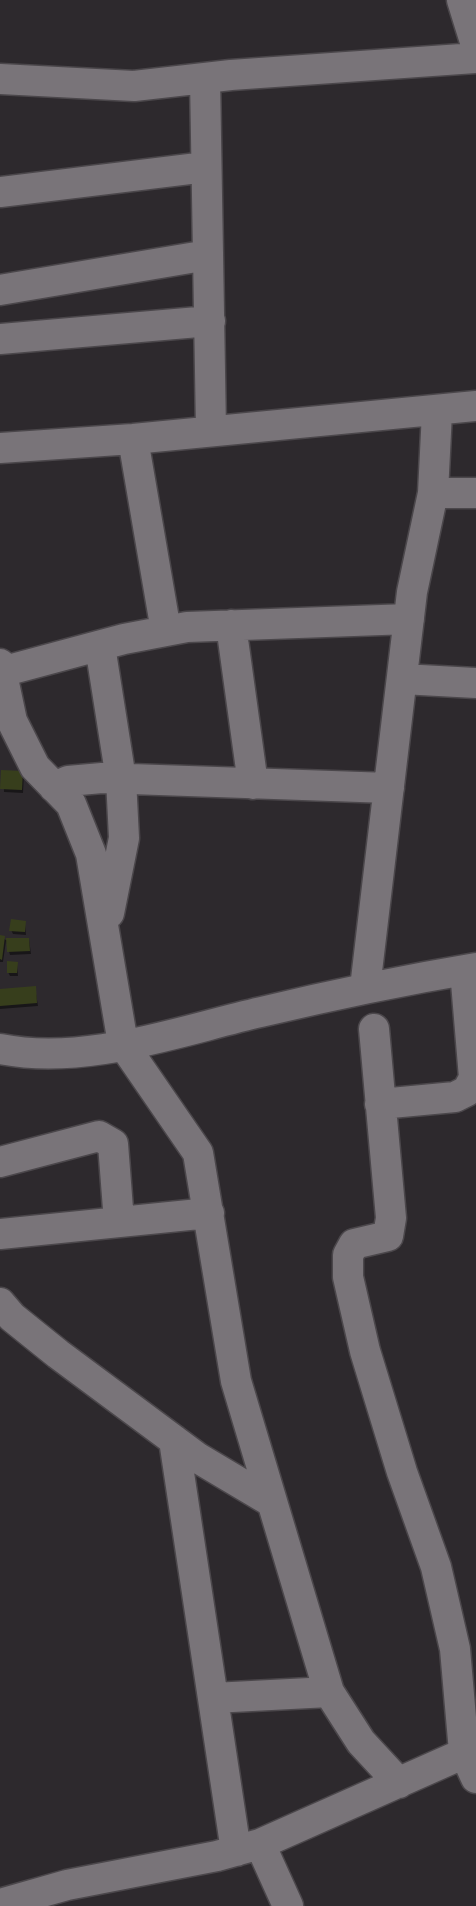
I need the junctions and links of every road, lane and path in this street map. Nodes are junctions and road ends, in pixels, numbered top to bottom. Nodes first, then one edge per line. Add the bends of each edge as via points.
1 (462, 0) edge
2 (476, 45) edge
3 (476, 58) edge
4 (205, 78) junction
5 (0, 80) edge
6 (206, 167) junction
7 (0, 192) edge
8 (208, 255) junction
9 (0, 290) edge
10 (210, 321) junction
11 (0, 339) edge
12 (476, 406) edge
13 (437, 412) junction
14 (211, 430) junction
15 (133, 439) junction
16 (0, 448) edge
17 (434, 493) junction
18 (476, 493) edge
19 (409, 619) junction
20 (231, 626) junction
21 (166, 631) junction
22 (100, 646) junction
23 (1, 668) edge
24 (402, 679) junction
25 (476, 683) edge
26 (121, 779) junction
27 (253, 784) junction
28 (54, 787) junction
29 (389, 788) junction
30 (106, 928) junction
31 (471, 969) edge
32 (365, 988) junction
33 (374, 1029) dead end
34 (123, 1044) junction
35 (0, 1049) edge
36 (380, 1104) junction
37 (0, 1162) edge
38 (209, 1213) junction
39 (119, 1222) junction
40 (0, 1234) edge
41 (0, 1303) edge
42 (174, 1440) junction
43 (272, 1502) junction
44 (329, 1692) junction
45 (213, 1698) junction
46 (472, 1759) edge
47 (399, 1784) junction
48 (248, 1847) junction
49 (0, 1904) edge
50 (288, 1906) edge

1 - 2 street
3 - 4 street
4 - 5 street via 134,86
4 - 6 street
6 - 7 street
6 - 8 street
8 - 9 street
8 - 10 street
10 - 11 street
10 - 14 street
12 - 13 street
13 - 14 street
13 - 17 street
14 - 15 street
15 - 16 street
15 - 21 street
17 - 18 street
17 - 19 street
19 - 20 street
19 - 24 street
20 - 21 street
20 - 27 street
21 - 22 street
22 - 23 street
22 - 26 street
23 - 28 street via 12,721 35,766
24 - 25 street
24 - 29 street
26 - 27 street
26 - 28 street via 68,782
26 - 30 street via 124,838
27 - 29 street
28 - 30 street via 71,804 91,854
29 - 32 street
30 - 34 street
31 - 32 street
31 - 36 street via 474,1078 467,1091 455,1097
32 - 34 street
33 - 36 street
34 - 35 street via 76,1052
34 - 38 street via 198,1153
36 - 46 street via 391,1218 388,1236 354,1244 348,1255 348,1277 368,1362 436,1568 455,1649
37 - 39 street via 99,1136 113,1144
38 - 39 street
38 - 43 street via 236,1381
39 - 40 street
41 - 42 street via 58,1354
42 - 43 street
42 - 45 street
43 - 44 street
44 - 45 street
44 - 47 street via 360,1742
45 - 48 street
46 - 47 street
47 - 48 street
48 - 49 street via 67,1885
48 - 50 street

